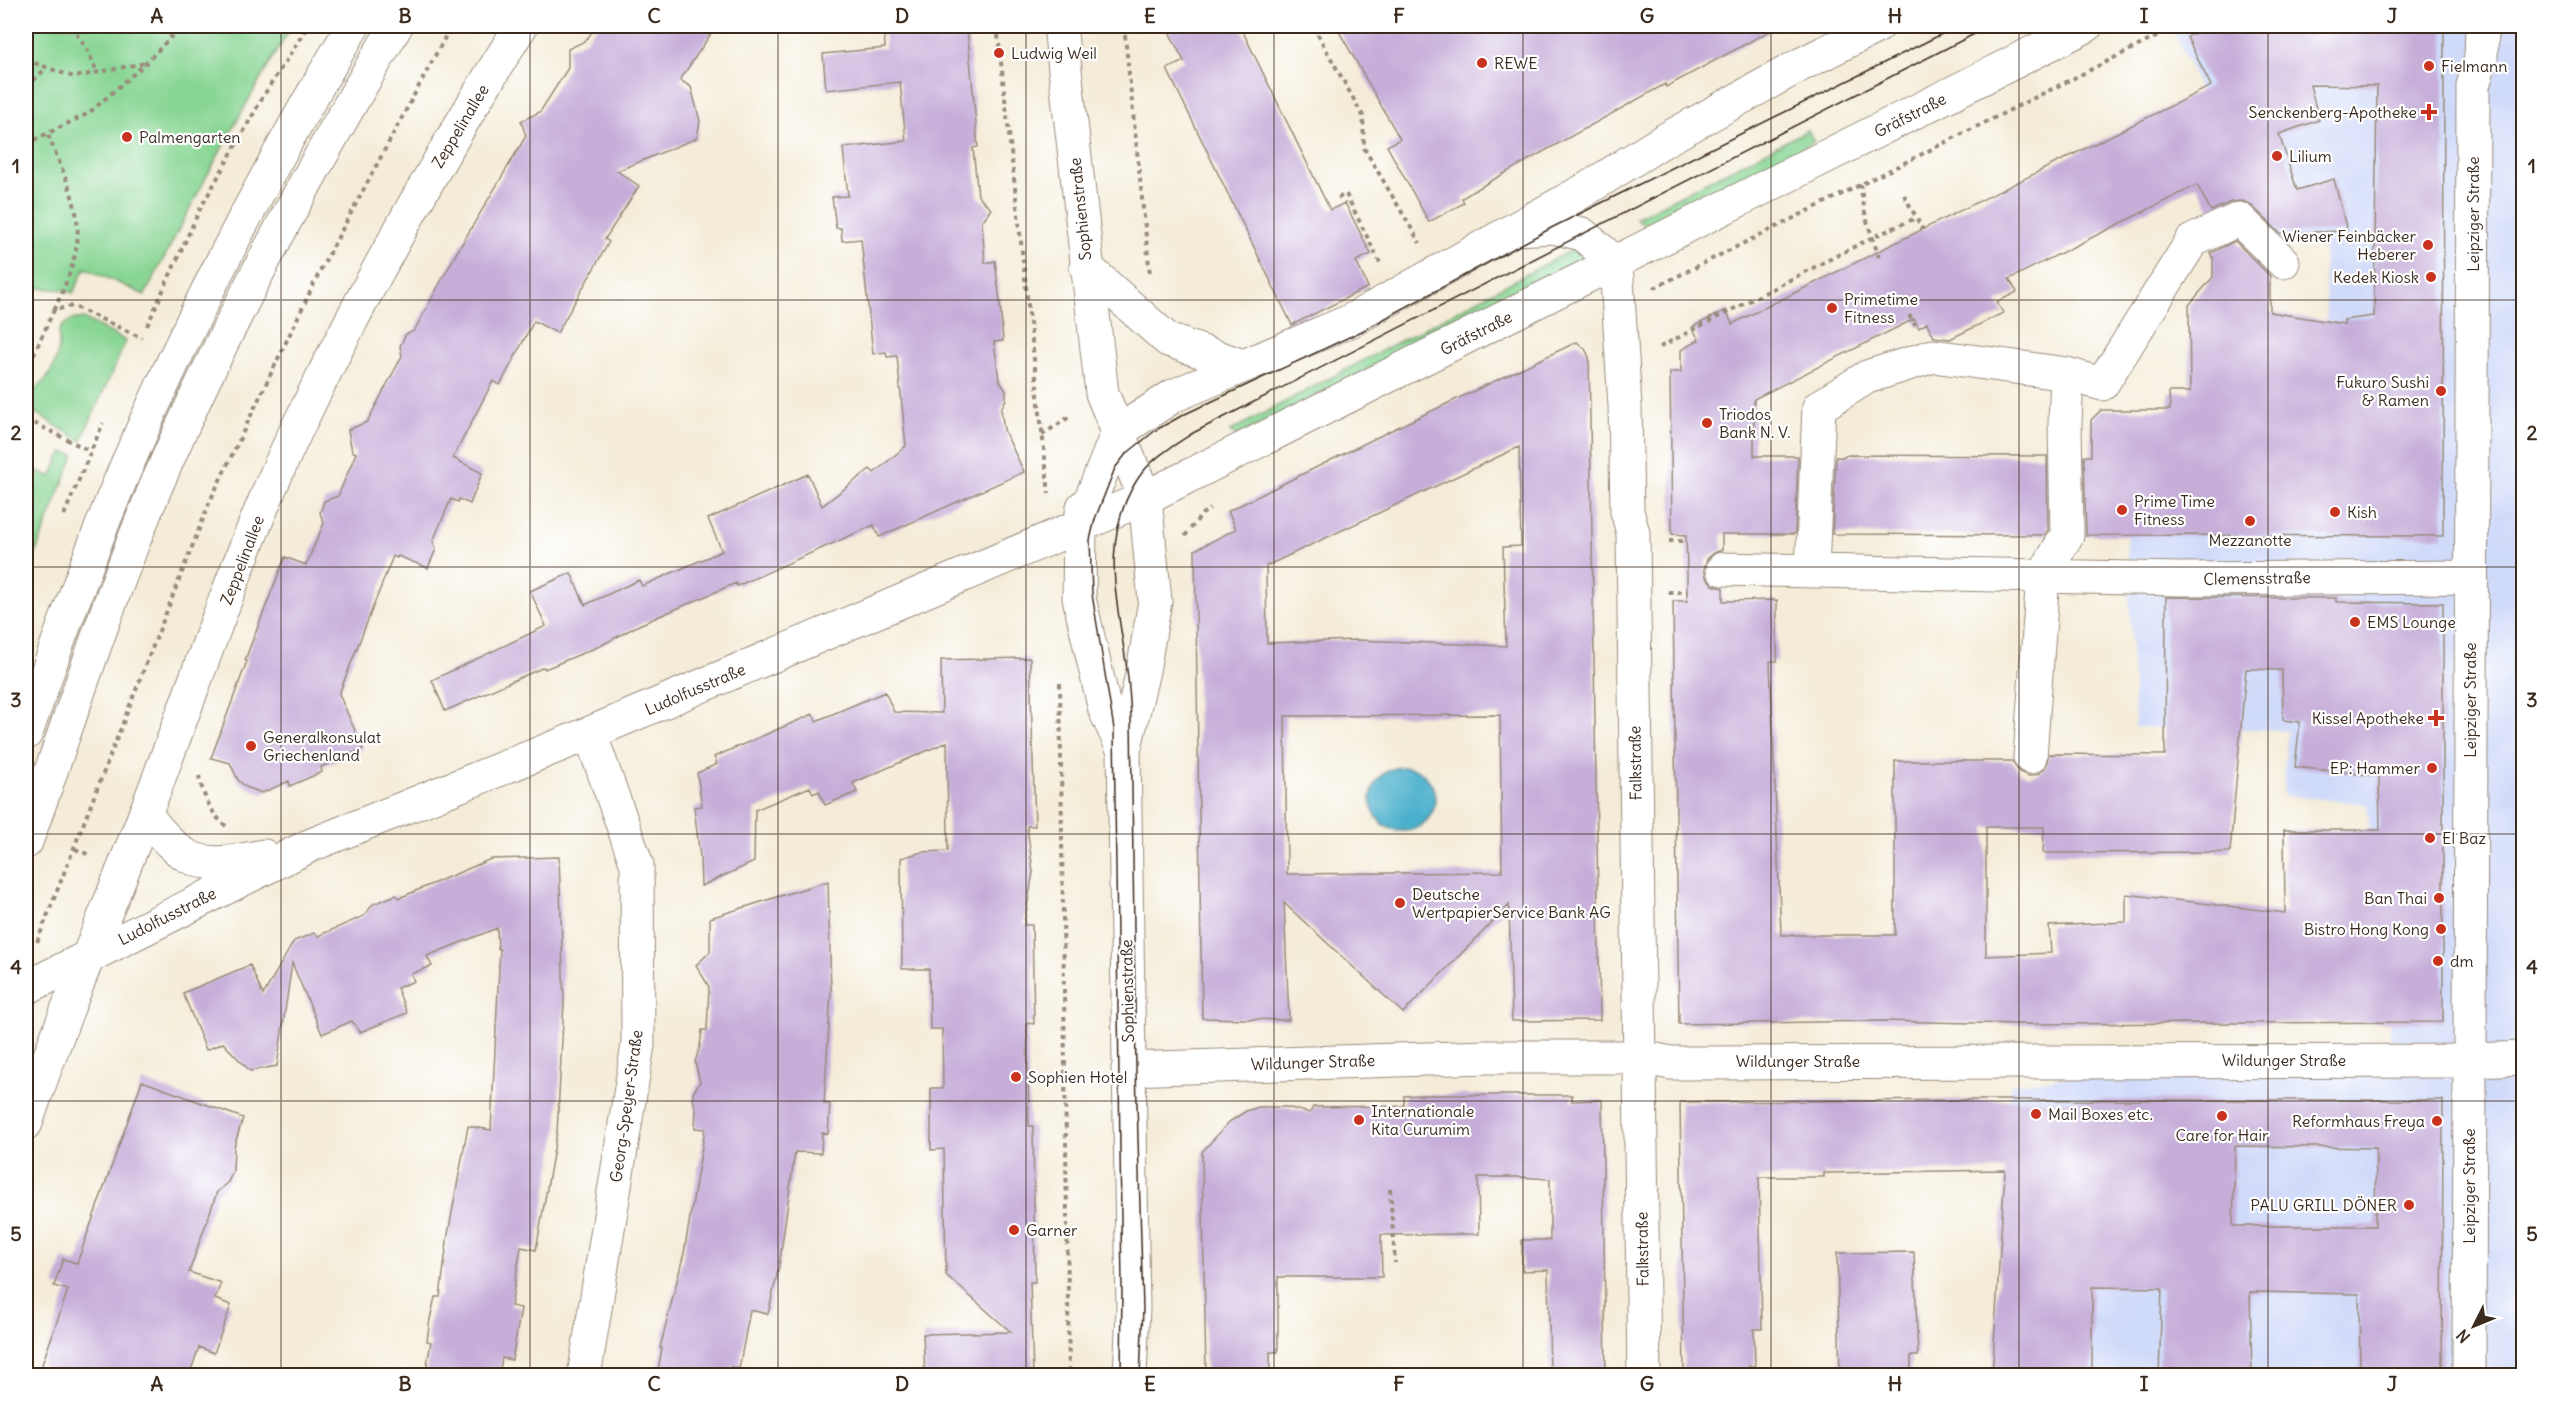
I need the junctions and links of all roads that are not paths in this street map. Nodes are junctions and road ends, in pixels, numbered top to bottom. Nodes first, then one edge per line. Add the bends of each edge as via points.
1 (353, 26) edge
2 (396, 26) edge
3 (520, 26) edge
4 (1060, 26) edge
5 (1878, 26) edge
6 (2086, 26) edge
7 (2482, 26) edge
8 (1516, 229) junction
9 (2283, 262) dead end
10 (1616, 263) junction
11 (1086, 267) junction
12 (1244, 366) junction
13 (2067, 374) junction
14 (1102, 393) junction
15 (1118, 432) junction
16 (1145, 498) junction
17 (1080, 526) junction
18 (1723, 569) dead end
19 (1812, 570) junction
20 (2043, 576) junction
21 (2470, 577) junction
22 (590, 733) junction
23 (26, 734) edge
24 (1124, 751) junction
25 (2030, 757) dead end
26 (145, 814) junction
27 (26, 842) edge
28 (309, 846) junction
29 (88, 956) junction
30 (26, 988) edge
31 (1640, 1057) junction
32 (2523, 1058) edge
33 (2470, 1060) junction
34 (1128, 1069) junction
35 (26, 1123) edge
36 (584, 1376) edge
37 (1130, 1376) edge
38 (1644, 1376) edge
39 (2469, 1376) edge

1 - 23 street via 248,210 180,346 93,548
2 - 27 street via 275,237 214,360 162,475 103,625
3 - 26 street, Zeppelinallee via 387,252 292,440 253,529
4 - 11 street, Sophienstraße
5 - 8 street via 1663,141
6 - 10 street, Gräfstraße
7 - 21 street, Leipziger Straße via 2481,57 2473,86
8 - 10 street via 1553,228 1582,234
8 - 12 street via 1350,321
9 - 13 street via 2239,219 2192,241 2102,384
10 - 16 street, Gräfstraße
10 - 31 street, Falkstraße via 1627,511 1633,533
11 - 12 street via 1168,340
11 - 14 street, Sophienstraße
12 - 15 street via 1173,396
13 - 19 street via 1933,356 1867,377 1819,407
13 - 20 street via 2067,535
14 - 15 street, Sophienstraße
14 - 17 street, Sophienstraße
15 - 16 street, Sophienstraße
15 - 17 street
16 - 17 street, Gräfstraße
16 - 24 street, Sophienstraße via 1155,601
17 - 22 street, Ludolfusstraße
17 - 24 street, Sophienstraße via 1079,598 1105,710
18 - 19 street, Clemensstraße
19 - 20 street, Clemensstraße
20 - 21 street, Clemensstraße
20 - 25 street
21 - 33 street, Leipziger Straße
22 - 28 street, Ludolfusstraße
22 - 36 street, Georg-Speyer-Straße via 636,865 638,1045
24 - 34 street, Sophienstraße
26 - 28 street, Ludolfusstraße via 180,852 204,864 225,864
26 - 29 street, Zeppelinallee
28 - 29 street, Ludolfusstraße
29 - 30 street, Ludolfusstraße
29 - 35 street, Zeppelinallee
31 - 33 street, Wildunger Straße via 1671,1062
31 - 34 street, Wildunger Straße via 1486,1057
31 - 38 street, Falkstraße
32 - 33 street, Wildunger Straße
33 - 39 street, Leipziger Straße
34 - 37 street, Sophienstraße via 1133,1308

